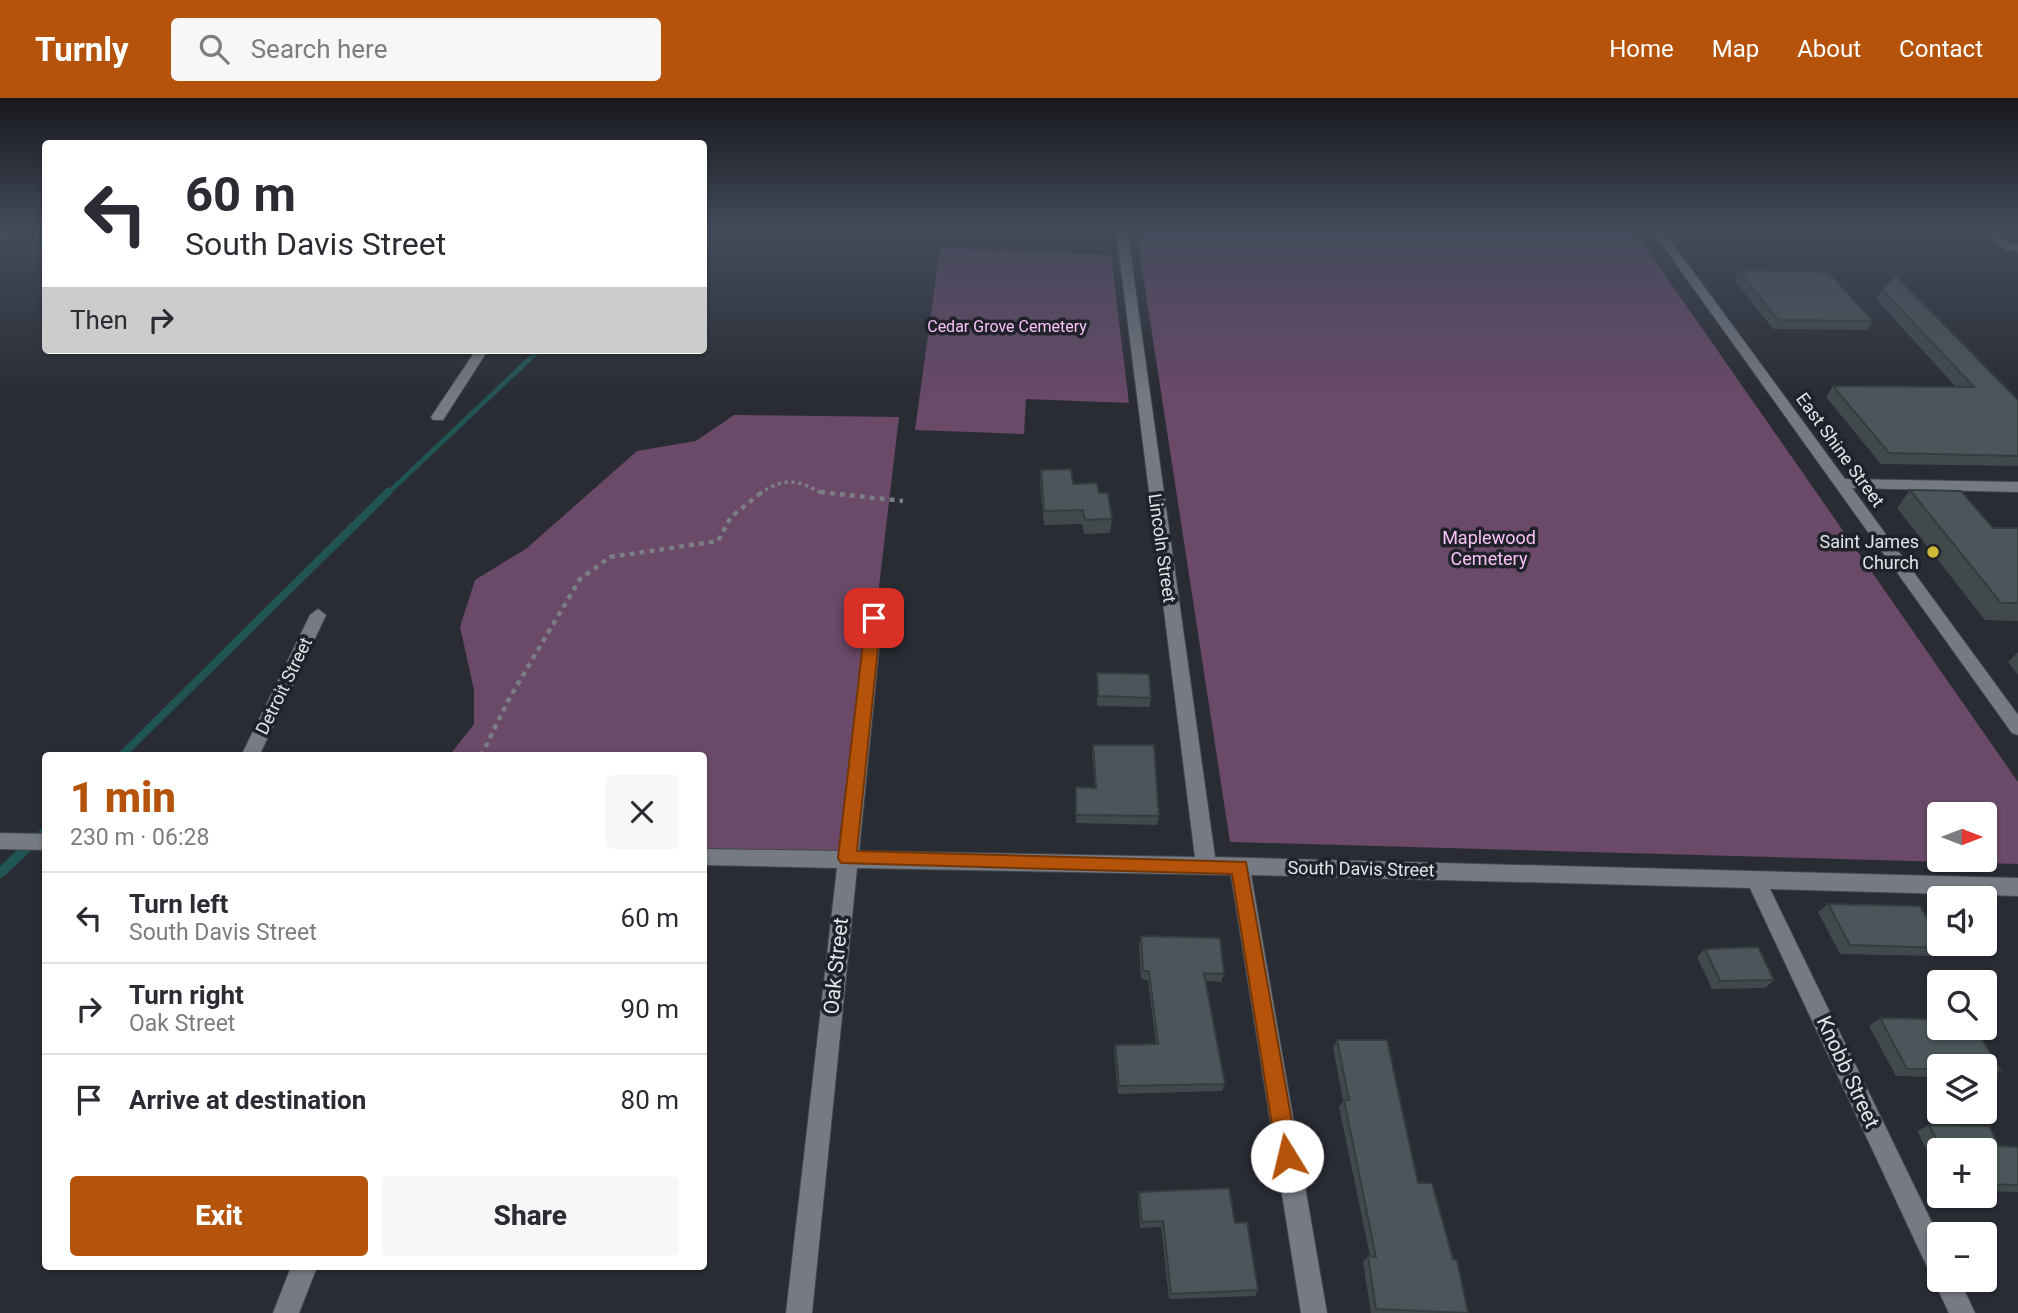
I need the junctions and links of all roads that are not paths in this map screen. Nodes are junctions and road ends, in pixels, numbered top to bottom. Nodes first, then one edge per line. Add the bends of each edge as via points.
1 (1129, 286) edge
2 (1697, 286) edge
3 (479, 354) edge
4 (438, 417) dead end
5 (1840, 483) junction
6 (2018, 487) edge
7 (318, 615) dead end
8 (874, 618) dead end
9 (2018, 728) edge
10 (252, 752) edge
11 (7, 841) edge
12 (42, 842) edge
13 (707, 857) edge
14 (847, 858) junction
15 (1206, 867) junction
16 (1240, 867) junction
17 (1756, 880) junction
18 (2018, 887) edge
19 (1927, 1239) edge
20 (302, 1270) edge
21 (1952, 1292) edge
22 (286, 1313) edge
23 (799, 1313) edge
24 (1314, 1313) edge
25 (1962, 1313) edge

1 - 15 street, Lincoln Street
2 - 5 street, East Shine Street
3 - 4 street
5 - 6 street
5 - 9 street, East Shine Street
7 - 10 street, Detroit Street
8 - 14 street, Oak Street
11 - 12 street
13 - 14 street, South Davis Street
14 - 15 street, South Davis Street
14 - 23 street, Oak Street
15 - 16 street, South Davis Street
16 - 17 street, South Davis Street
16 - 24 street
17 - 18 street, South Davis Street
17 - 19 street, Knobb Street
20 - 22 street
21 - 25 street

